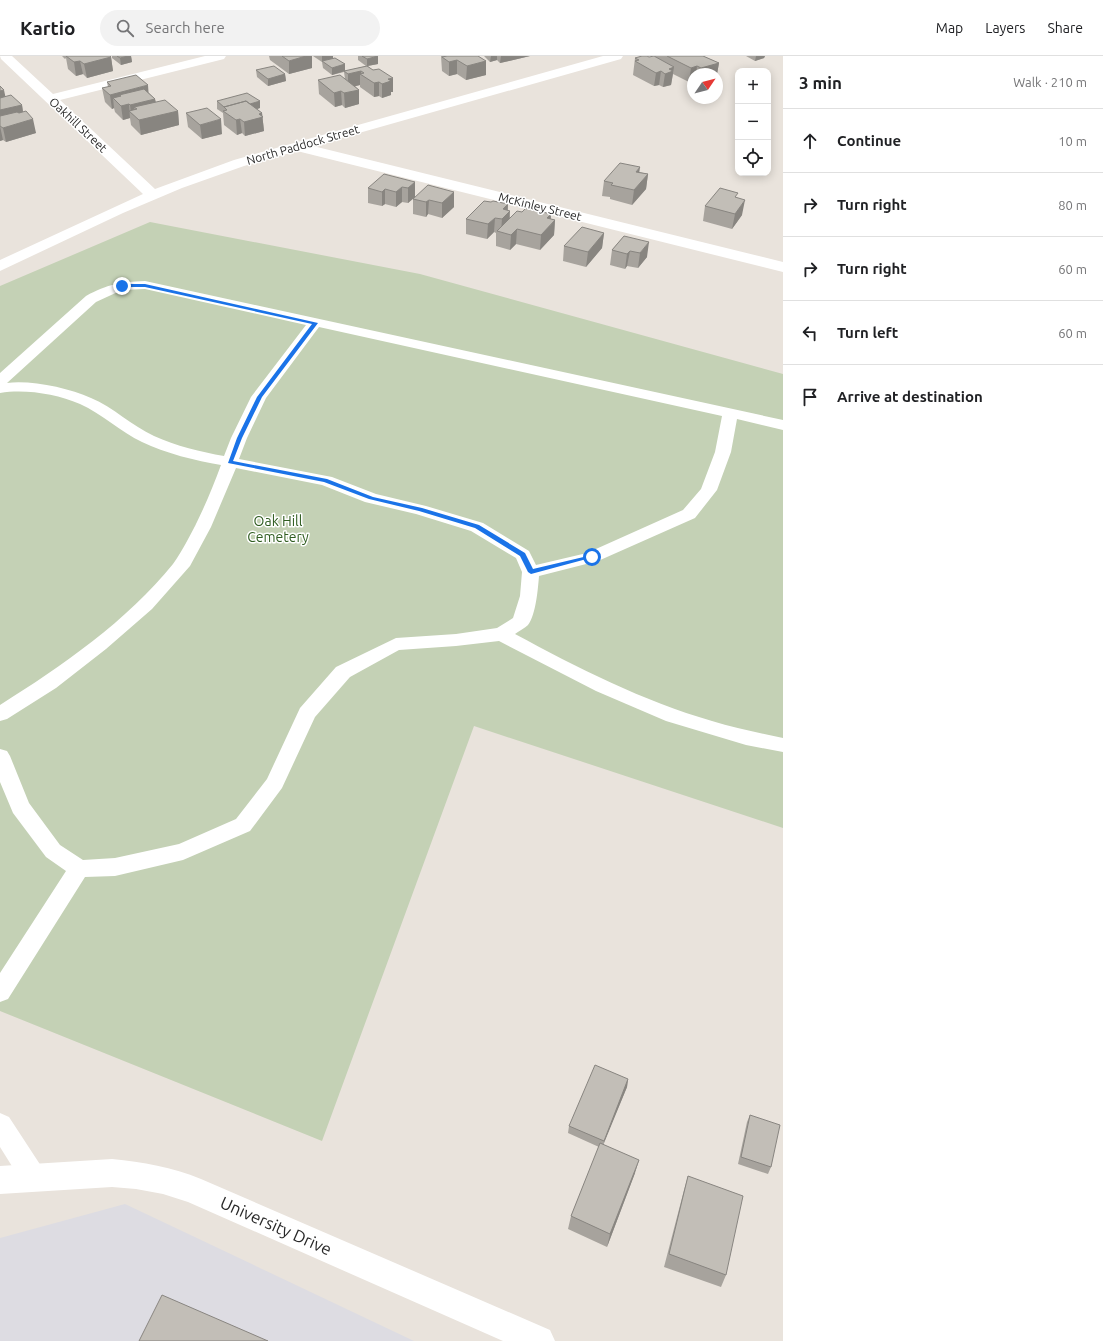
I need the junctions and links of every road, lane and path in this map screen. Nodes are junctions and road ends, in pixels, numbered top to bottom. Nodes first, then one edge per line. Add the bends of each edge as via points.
1 (5, 56) edge
2 (220, 56) edge
3 (617, 56) edge
4 (587, 60) edge
5 (50, 99) junction
6 (297, 147) junction
7 (152, 194) junction
8 (0, 266) edge
9 (783, 267) edge
10 (315, 323) junction
11 (0, 381) edge
12 (0, 388) edge
13 (730, 414) junction
14 (783, 425) edge
15 (230, 462) junction
16 (531, 572) junction
17 (501, 634) junction
18 (0, 714) edge
19 (783, 745) edge
20 (0, 756) edge
21 (79, 869) junction
22 (0, 992) edge
23 (0, 1125) edge
24 (34, 1178) junction
25 (0, 1180) edge
26 (539, 1341) edge

1 - 5 street, Oakhill Street
2 - 5 street
3 - 4 street, North Paddock Street
4 - 6 street, North Paddock Street
5 - 7 street, Oakhill Street
6 - 7 street, North Paddock Street via 211,172
6 - 9 street, McKinley Street
7 - 8 street, North Paddock Street
10 - 11 lane via 145,285 122,286 91,299
10 - 13 lane
10 - 15 lane via 259,397
12 - 15 lane via 17,386 49,390 86,401 148,440 200,457
13 - 14 lane
13 - 16 lane via 723,452 709,490 689,514 592,557
15 - 16 lane via 326,481 371,498 477,527 523,555
15 - 18 lane via 203,527 181,566 146,605 49,683
16 - 17 lane via 529,596 521,621
17 - 19 lane via 629,699 749,740
17 - 21 lane via 396,644 343,672 307,713 275,782 243,825 183,852 115,867
20 - 21 lane via 20,807 53,851
21 - 22 lane
23 - 24 lane
24 - 25 street, University Drive
24 - 26 street, University Drive via 112,1173 163,1180 191,1189

